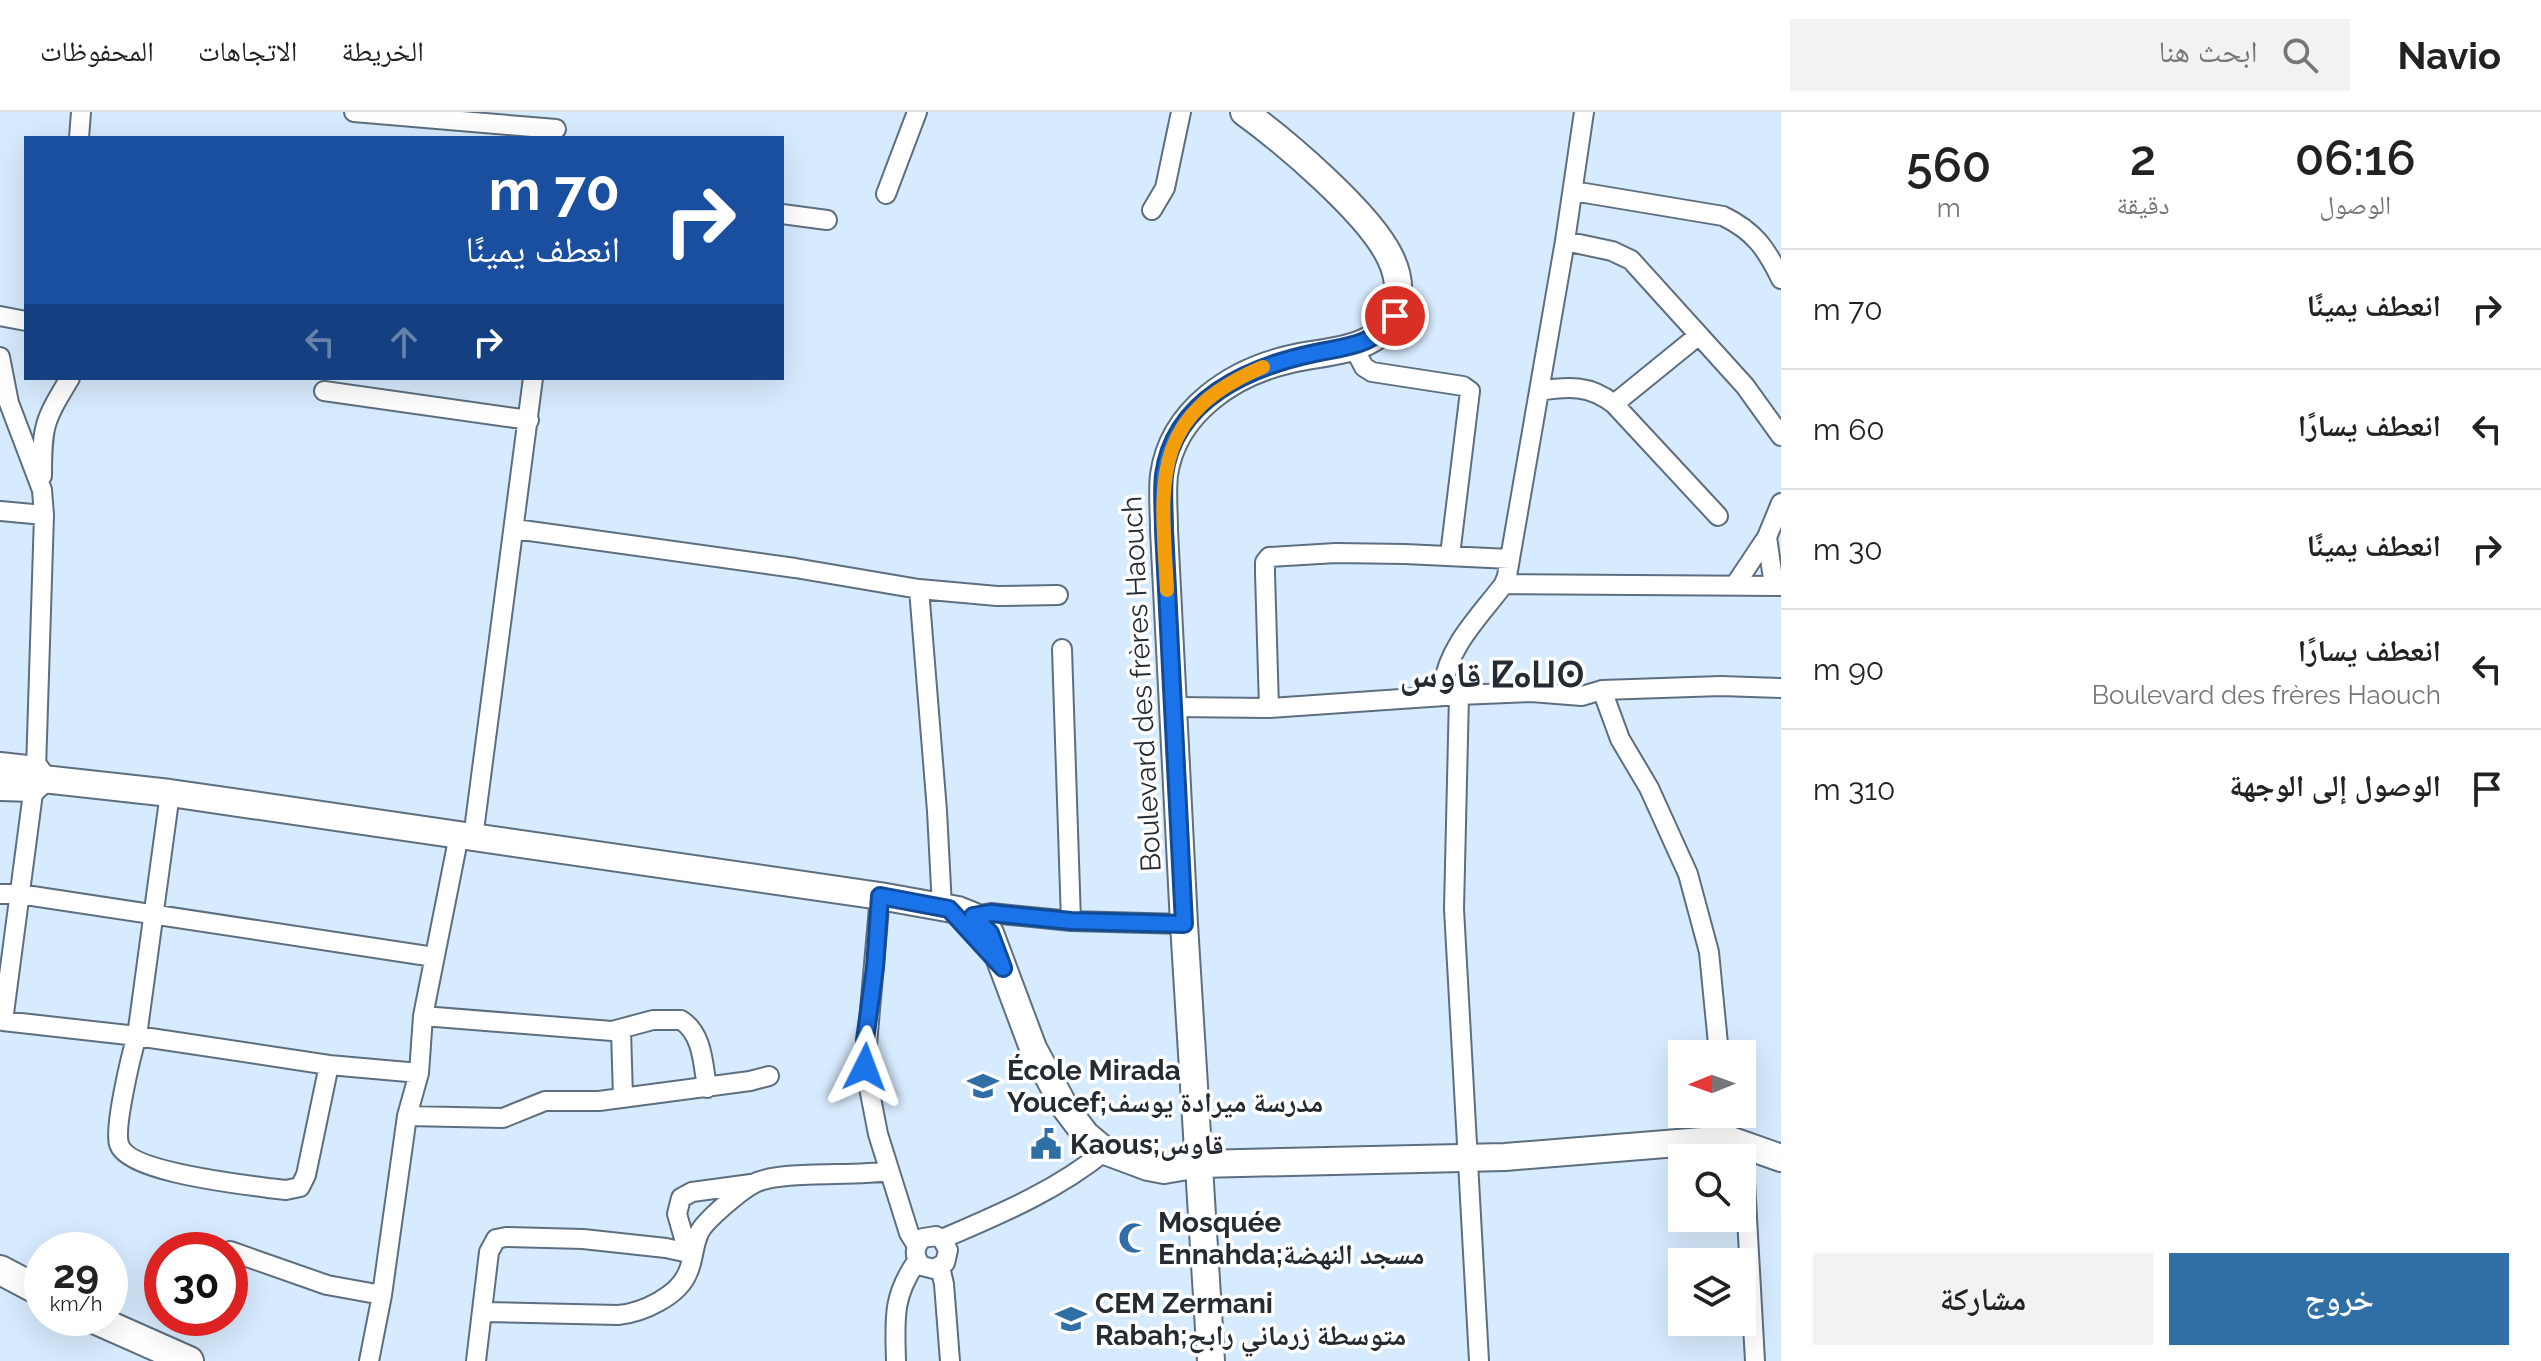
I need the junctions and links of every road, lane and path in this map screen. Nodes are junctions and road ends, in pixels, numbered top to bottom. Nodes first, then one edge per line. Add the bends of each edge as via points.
1 (81, 112) edge
2 (354, 112) edge
3 (917, 112) edge
4 (1181, 112) edge
5 (1244, 112) edge
6 (1584, 112) edge
7 (557, 126) edge
8 (79, 136) edge
9 (1573, 191) junction
10 (886, 194) dead end
11 (1152, 210) dead end
12 (784, 214) edge
13 (827, 220) dead end
14 (1565, 241) junction
15 (1781, 279) edge
16 (0, 316) edge
17 (24, 321) edge
18 (1699, 335) junction
19 (1353, 346) junction
20 (0, 357) edge
21 (69, 380) edge
22 (533, 380) edge
23 (324, 391) dead end
24 (1539, 391) junction
25 (1614, 404) junction
26 (529, 420) junction
27 (1781, 436) edge
28 (42, 490) junction
29 (1781, 506) edge
30 (0, 511) edge
31 (44, 515) junction
32 (1718, 516) dead end
33 (515, 529) junction
34 (1767, 537) junction
35 (1450, 555) junction
36 (1510, 559) junction
37 (1504, 584) junction
38 (1735, 585) junction
39 (1778, 586) edge
40 (919, 589) junction
41 (1058, 595) dead end
42 (1062, 649) dead end
43 (1781, 688) edge
44 (1602, 690) junction
45 (1459, 695) junction
46 (1174, 707) junction
47 (1269, 708) junction
48 (0, 766) edge
49 (37, 779) junction
50 (0, 787) edge
51 (170, 793) junction
52 (466, 836) junction
53 (9, 894) edge
54 (880, 896) junction
55 (955, 911) junction
56 (153, 912) junction
57 (1071, 921) junction
58 (1184, 924) junction
59 (434, 957) junction
60 (423, 1016) junction
61 (1, 1021) edge
62 (621, 1030) junction
63 (137, 1036) junction
64 (1718, 1040) edge
65 (329, 1065) junction
66 (419, 1073) junction
67 (769, 1076) dead end
68 (707, 1088) junction
69 (623, 1098) junction
70 (407, 1116) junction
71 (1732, 1133) edge
72 (1105, 1151) junction
73 (1469, 1158) junction
74 (1781, 1158) edge
75 (1199, 1164) junction
76 (889, 1171) junction
77 (753, 1183) junction
78 (942, 1239) junction
79 (690, 1253) junction
80 (917, 1253) junction
81 (248, 1257) edge
82 (940, 1267) junction
83 (0, 1270) edge
84 (24, 1283) edge
85 (382, 1295) junction
86 (483, 1312) junction
87 (128, 1334) edge
88 (189, 1361) edge
89 (369, 1361) edge
90 (476, 1361) edge
91 (896, 1361) edge
92 (950, 1361) edge
93 (1211, 1361) edge
94 (1479, 1361) edge
95 (1755, 1361) edge

1 - 8 street
2 - 7 street
3 - 10 street
4 - 11 street via 1168,180
5 - 19 main road, Boulevard des frères Haouch via 1341,196 1392,261 1398,294 1395,316 1376,336
6 - 9 street
9 - 14 street
9 - 15 street via 1723,216 1757,238
12 - 13 street
14 - 18 street via 1631,260
14 - 24 street
16 - 17 street
18 - 25 street
18 - 27 street
19 - 35 street via 1372,372 1470,391
19 - 46 main road, Boulevard des frères Haouch via 1288,359 1245,375 1199,406 1177,435 1163,490
20 - 28 street via 9,403
21 - 28 street via 42,432
22 - 26 street
23 - 26 street
24 - 25 street via 1584,388
24 - 36 street
25 - 32 street
26 - 33 street
28 - 31 street
29 - 34 street
30 - 31 street
31 - 49 street
33 - 40 street
33 - 52 street
34 - 38 street
34 - 39 street
35 - 36 street
35 - 47 street via 1268,558
36 - 37 street
37 - 38 street
37 - 45 street via 1449,663 1443,686
38 - 39 street
40 - 41 street
40 - 55 street via 937,811
42 - 57 street
43 - 44 street
44 - 45 street via 1582,696
44 - 64 street via 1620,739 1688,874 1709,952
45 - 47 street
45 - 73 street via 1454,909
46 - 47 street
46 - 58 main road, Boulevard des frères Haouch
48 - 49 main road
49 - 50 main road
49 - 51 main road
49 - 53 street
51 - 52 main road
51 - 56 street
52 - 54 main road
52 - 59 street
53 - 56 street
53 - 61 street
54 - 55 main road
54 - 76 street via 864,1055
55 - 57 street
55 - 72 main road via 990,933 1049,1080 1075,1122
56 - 59 street
56 - 63 street
57 - 58 street
58 - 75 main road, Boulevard des frères Haouch
59 - 60 street
60 - 62 street
60 - 66 street
61 - 63 street
62 - 68 street via 662,1018 688,1024 698,1039
62 - 69 street
63 - 65 street
63 - 65 street via 120,1124 121,1149 150,1166 241,1184 286,1190 303,1185
65 - 66 street
66 - 70 street
67 - 68 street
68 - 69 street
69 - 70 street via 545,1101 503,1118
70 - 85 street
71 - 73 main road
71 - 74 main road
71 - 95 street
72 - 75 main road via 1164,1170
72 - 78 street via 1043,1194
73 - 75 main road
73 - 94 street
75 - 93 main road, Boulevard des frères Haouch
76 - 77 street
76 - 80 street
77 - 79 street via 702,1227
77 - 79 street via 681,1198 677,1214
78 - 80 street via 923,1238
78 - 82 street via 948,1256
79 - 86 street via 679,1287 628,1315
79 - 86 street via 583,1239 500,1237 489,1252
80 - 82 street via 928,1269
80 - 91 street via 897,1298
81 - 85 street via 327,1285
82 - 92 street
83 - 84 main road
85 - 89 street
86 - 90 street
87 - 88 main road

